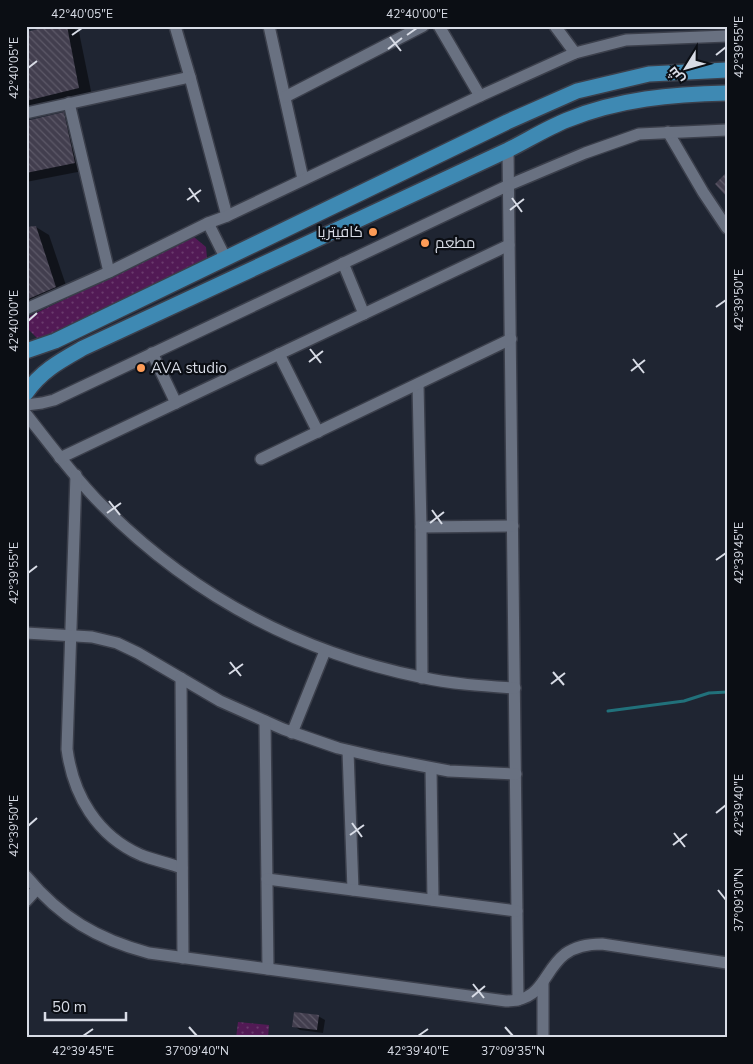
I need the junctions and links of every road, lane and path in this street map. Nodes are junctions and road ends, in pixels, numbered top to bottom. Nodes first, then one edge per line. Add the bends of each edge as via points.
1 (175, 26) edge
2 (269, 26) edge
3 (423, 26) edge
4 (439, 26) edge
5 (556, 26) edge
6 (727, 36) edge
7 (575, 53) junction
8 (727, 70) edge
9 (190, 77) junction
10 (727, 92) edge
11 (480, 96) junction
12 (285, 97) junction
13 (69, 103) junction
14 (26, 113) edge
15 (727, 130) edge
16 (668, 132) junction
17 (508, 150) junction
18 (303, 179) junction
19 (509, 185) junction
20 (227, 216) junction
21 (208, 223) junction
22 (727, 228) edge
23 (510, 245) junction
24 (226, 259) junction
25 (343, 263) junction
26 (109, 272) junction
27 (26, 309) edge
28 (364, 314) junction
29 (511, 340) junction
30 (26, 351) edge
31 (152, 353) junction
32 (279, 354) junction
33 (418, 384) junction
34 (26, 393) edge
35 (176, 403) junction
36 (26, 405) edge
37 (26, 414) edge
38 (318, 432) junction
39 (60, 458) junction
40 (261, 459) dead end
41 (76, 476) junction
42 (513, 526) junction
43 (420, 527) junction
44 (26, 633) edge
45 (70, 635) junction
46 (325, 651) junction
47 (181, 678) junction
48 (422, 678) junction
49 (515, 688) junction
50 (265, 721) junction
51 (292, 733) junction
52 (348, 751) junction
53 (431, 768) junction
54 (516, 774) junction
55 (182, 868) junction
56 (26, 876) edge
57 (266, 879) junction
58 (37, 889) junction
59 (353, 890) junction
60 (433, 900) junction
61 (26, 901) edge
62 (517, 911) junction
63 (183, 958) junction
64 (727, 963) edge
65 (268, 969) junction
66 (543, 982) junction
67 (518, 1000) junction
68 (543, 1038) edge

1 - 9 street
2 - 12 street
3 - 12 street
4 - 11 street
5 - 7 street
6 - 7 street via 626,40
7 - 11 street
8 - 24 main road via 649,74 577,91
9 - 13 street
9 - 20 street
10 - 17 main road via 642,99 610,106 567,120
11 - 18 street
12 - 18 street
13 - 14 street
13 - 26 street
15 - 16 street
16 - 19 street via 639,134
16 - 22 street
17 - 19 street
17 - 34 main road via 82,348 48,369
18 - 20 street
19 - 23 street
19 - 25 street
20 - 21 street
21 - 24 street
21 - 26 street
23 - 28 street
23 - 29 street
24 - 30 main road via 55,341
25 - 28 street
25 - 31 street
26 - 27 street
28 - 32 street
29 - 33 street
29 - 42 street
31 - 35 street
31 - 36 street via 54,400
32 - 35 street
32 - 38 street
33 - 38 street
33 - 43 street
35 - 39 street
37 - 39 street
38 - 40 street
39 - 41 street
41 - 45 street
41 - 46 street via 134,536 176,570 268,627
42 - 43 street
42 - 49 street
43 - 48 street
44 - 45 street
45 - 47 street via 117,643
45 - 55 street via 67,749 70,770 82,801 118,841 142,855
46 - 48 street
46 - 51 street
47 - 50 street via 220,701
47 - 55 street
48 - 49 street
49 - 54 street
50 - 51 street
50 - 57 street
51 - 52 street
52 - 53 street
52 - 59 street
53 - 54 street
53 - 60 street
54 - 62 street
55 - 63 street
56 - 58 street
57 - 59 street
57 - 65 street
58 - 61 street
58 - 63 street via 67,916 106,939 149,953
59 - 60 street
60 - 62 street
62 - 67 street
63 - 65 street
64 - 66 street via 592,944 564,954
65 - 67 street
66 - 67 street via 528,996
66 - 68 street

